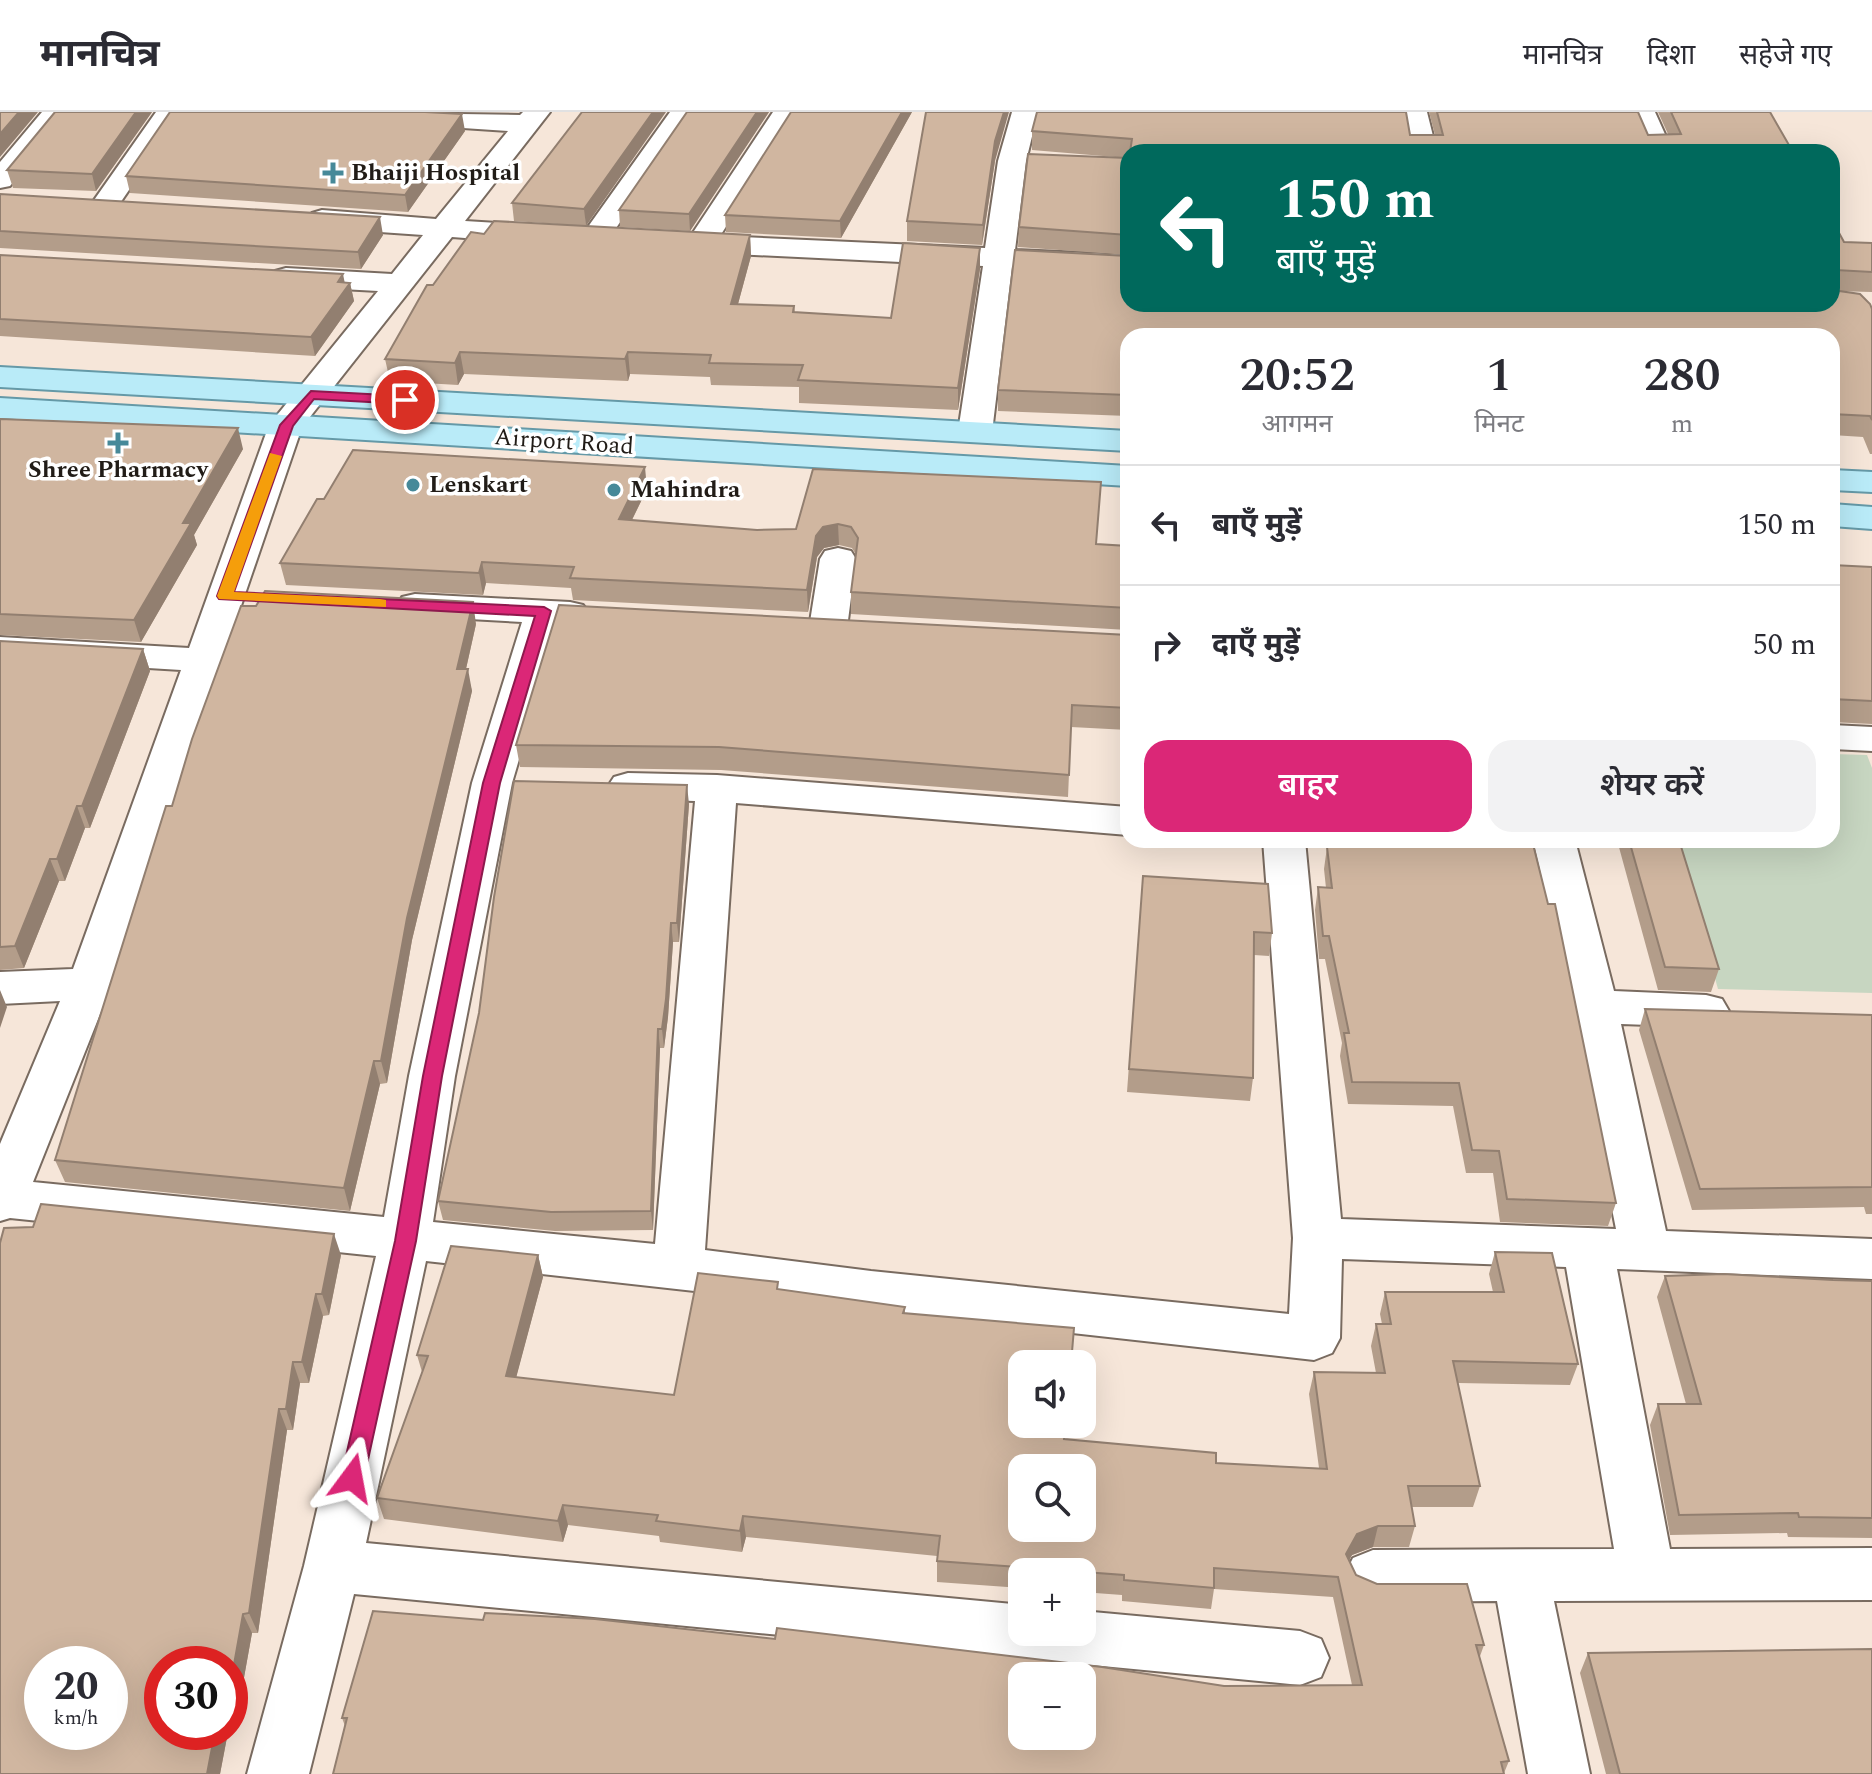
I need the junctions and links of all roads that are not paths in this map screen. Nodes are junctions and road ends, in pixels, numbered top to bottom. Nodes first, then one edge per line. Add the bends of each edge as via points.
1 (56, 112) edge
2 (169, 112) edge
3 (342, 112) edge
4 (683, 112) edge
5 (786, 112) edge
6 (1025, 112) edge
7 (1414, 112) edge
8 (1642, 112) edge
9 (532, 118) edge
10 (1421, 144) edge
11 (1656, 144) edge
12 (5, 193) edge
13 (76, 202) edge
14 (106, 203) junction
15 (137, 206) edge
16 (291, 216) edge
17 (446, 227) junction
18 (595, 238) junction
19 (625, 240) edge
20 (670, 242) edge
21 (701, 243) junction
22 (1002, 257) junction
23 (1120, 264) edge
24 (261, 275) edge
25 (399, 283) junction
26 (0, 377) edge
27 (0, 408) edge
28 (298, 410) junction
29 (975, 432) junction
30 (1120, 441) edge
31 (1120, 475) edge
32 (1840, 480) edge
33 (1872, 482) edge
34 (1840, 516) edge
35 (1872, 518) edge
36 (838, 559) dead end
37 (384, 604) edge
38 (544, 611) junction
39 (607, 615) edge
40 (828, 628) edge
41 (0, 648) edge
42 (204, 660) junction
43 (1840, 737) edge
44 (1872, 739) edge
45 (597, 785) edge
46 (717, 788) junction
47 (1120, 820) edge
48 (1285, 848) edge
49 (1556, 848) edge
50 (90, 984) junction
51 (0, 988) edge
52 (1595, 1007) junction
53 (1749, 1012) edge
54 (1, 1200) edge
55 (1318, 1238) junction
56 (405, 1241) junction
57 (1588, 1250) junction
58 (1646, 1253) junction
59 (1872, 1259) edge
60 (679, 1267) junction
61 (333, 1566) junction
62 (1872, 1574) edge
63 (1373, 1576) dead end
64 (1647, 1576) junction
65 (1521, 1578) junction
66 (1008, 1631) edge
67 (1096, 1639) edge
68 (1300, 1658) dead end
69 (278, 1774) edge
70 (1559, 1774) edge

1 - 12 street
2 - 14 street
3 - 9 street
4 - 18 street
5 - 21 street
6 - 22 street via 1027,162
7 - 10 street
8 - 11 street
9 - 17 street
13 - 14 street
14 - 15 street
16 - 17 street
17 - 18 street
17 - 25 street
18 - 19 street
20 - 21 street
21 - 22 street
22 - 23 street
22 - 29 street
24 - 25 street
25 - 28 street
26 - 28 main road, Airport Road
27 - 28 main road, Airport Road
28 - 29 main road, Airport Road
28 - 31 main road, Airport Road
28 - 42 street via 241,597
29 - 30 main road, Airport Road
32 - 33 main road
34 - 35 main road
36 - 40 street
37 - 38 street
38 - 39 street
38 - 56 street via 514,783 432,1076
41 - 42 street
42 - 50 street
43 - 44 street
45 - 46 street
46 - 47 street
46 - 60 street
48 - 55 street
49 - 52 street
50 - 51 street
50 - 54 street
52 - 53 street
52 - 58 street
54 - 56 street
55 - 57 street
55 - 60 street via 1314,1338
56 - 60 street
56 - 61 street
57 - 58 street
57 - 64 street
58 - 59 street
61 - 66 street
61 - 69 street
62 - 64 street
63 - 65 street
64 - 65 street
65 - 70 street
67 - 68 street

